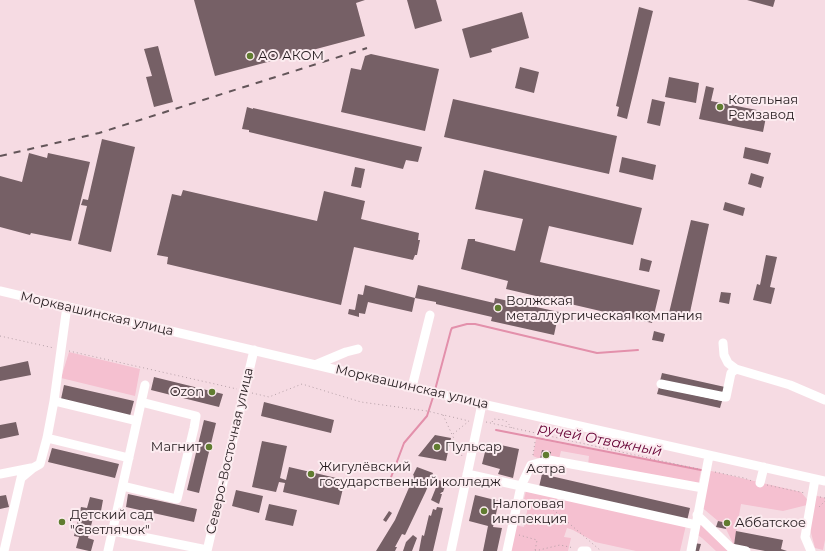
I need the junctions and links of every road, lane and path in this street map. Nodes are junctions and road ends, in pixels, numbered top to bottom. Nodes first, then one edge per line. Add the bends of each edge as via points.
1 (0, 291) edge
2 (66, 306) junction
3 (430, 315) dead end
4 (0, 336) edge
5 (723, 343) dead end
6 (60, 349) junction
7 (358, 349) dead end
8 (254, 350) junction
9 (315, 364) junction
10 (736, 369) junction
11 (661, 384) dead end
12 (145, 385) dead end
13 (412, 387) junction
14 (244, 391) junction
15 (825, 400) edge
16 (54, 401) junction
17 (141, 402) junction
18 (482, 404) junction
19 (442, 415) junction
20 (137, 421) junction
21 (478, 423) junction
22 (491, 423) junction
23 (514, 429) junction
24 (452, 435) junction
25 (47, 438) junction
26 (535, 442) dead end
27 (463, 447) dead end
28 (458, 448) junction
29 (709, 456) junction
30 (129, 458) junction
31 (531, 465) junction
32 (764, 467) junction
33 (32, 468) junction
34 (707, 470) junction
35 (468, 471) junction
36 (0, 474) edge
37 (815, 479) junction
38 (825, 481) edge
39 (760, 483) junction
40 (123, 486) junction
41 (521, 486) junction
42 (703, 488) junction
43 (812, 495) junction
44 (540, 498) dead end
45 (697, 515) junction
46 (696, 525) junction
47 (113, 531) junction
48 (516, 534) dead end
49 (4, 551) edge
50 (108, 551) edge
51 (207, 551) edge
52 (451, 551) edge
53 (507, 551) edge
54 (535, 551) edge
55 (584, 551) edge
56 (602, 551) edge
57 (691, 551) edge
58 (746, 551) edge
59 (811, 551) edge

1 - 2 street, Морквашинская улица
2 - 6 street
2 - 8 street, Морквашинская улица
3 - 13 street
4 - 6 path
5 - 10 street via 728,363
6 - 14 path
6 - 16 street
7 - 9 street
8 - 9 street, Морквашинская улица
8 - 14 street, Северо-Восточная улица
9 - 13 street, Морквашинская улица
10 - 11 street via 731,373 724,397
10 - 15 street via 790,385
12 - 17 street
13 - 18 street, Морквашинская улица
14 - 19 path via 269,397 302,384 361,402
14 - 51 street, Северо-Восточная улица
16 - 20 street
16 - 25 street
17 - 20 street
17 - 40 street via 196,416 194,428 177,499
18 - 21 street
18 - 29 street, Морквашинская улица
19 - 24 path
19 - 24 path via 470,421
20 - 30 street
21 - 22 path
21 - 35 street
22 - 23 path
22 - 23 path via 494,419 505,420
23 - 34 path
24 - 28 path
25 - 30 street
25 - 33 street via 40,464
26 - 31 path
27 - 28 path
28 - 35 path
29 - 32 street, Морквашинская улица
29 - 34 street
30 - 40 street
31 - 41 street
31 - 42 street via 549,460
32 - 37 street, Морквашинская улица
32 - 39 street
33 - 36 street
33 - 49 street via 21,478
34 - 39 path
34 - 42 street
35 - 41 street
35 - 52 street
37 - 38 street, Морквашинская улица
37 - 43 street
39 - 43 path
40 - 47 street
41 - 46 street
41 - 53 street
42 - 45 street
43 - 59 street via 805,537
44 - 56 path
45 - 46 street
45 - 58 street via 731,548
46 - 57 street
47 - 50 street
47 - 51 street
48 - 54 path via 537,540
54 - 55 path via 560,545

